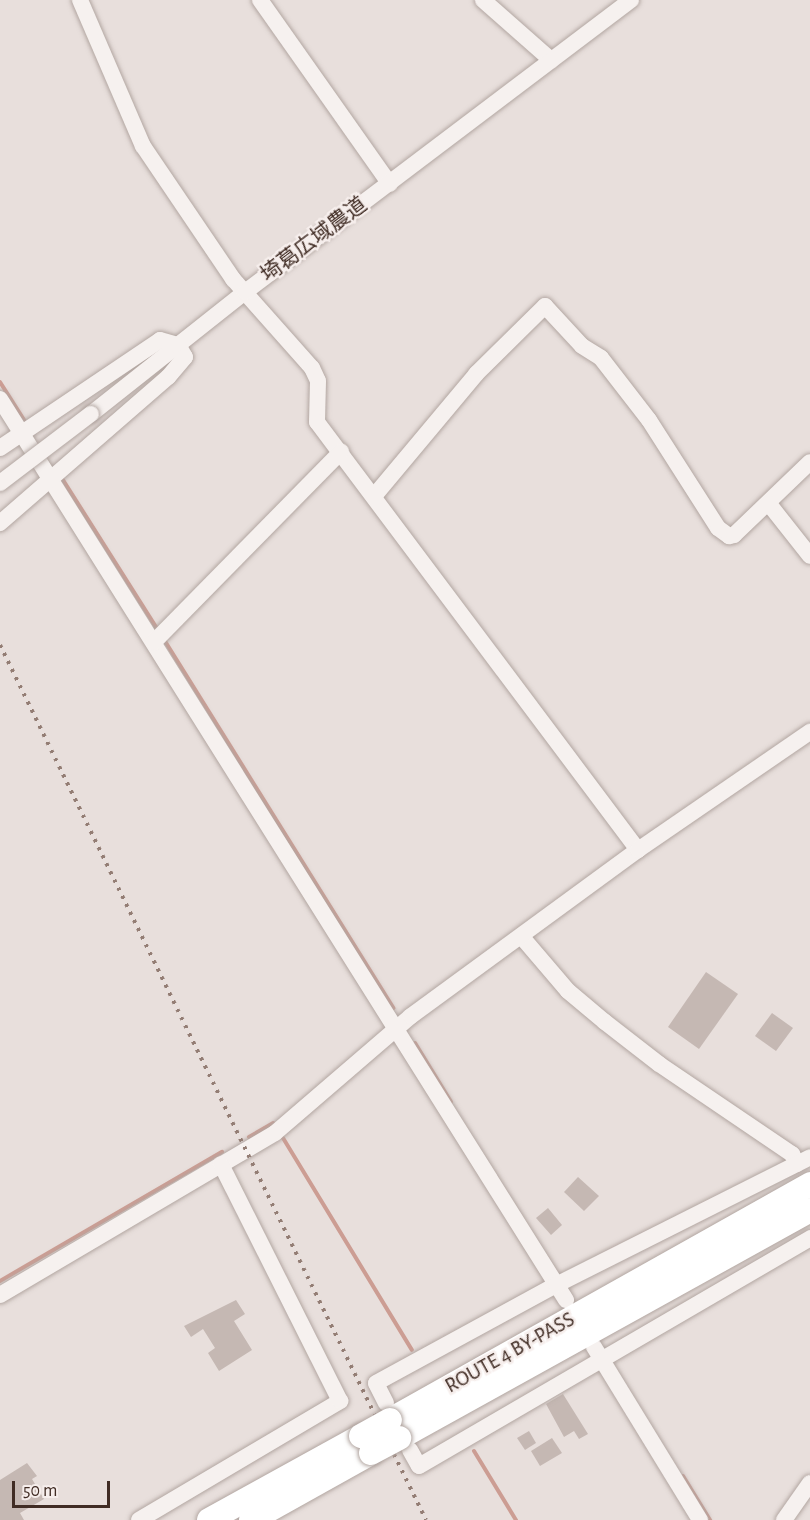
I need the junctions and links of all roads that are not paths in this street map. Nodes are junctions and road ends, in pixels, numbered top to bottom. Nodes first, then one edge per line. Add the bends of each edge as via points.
1 (80, 0) edge
2 (260, 0) edge
3 (483, 0) edge
4 (631, 0) edge
5 (551, 60) junction
6 (390, 184) junction
7 (245, 292) junction
8 (178, 345) junction
9 (0, 399) edge
10 (21, 432) junction
11 (0, 448) edge
12 (341, 452) junction
13 (810, 462) edge
14 (51, 479) junction
15 (0, 483) edge
16 (375, 495) junction
17 (769, 504) junction
18 (0, 523) edge
19 (810, 556) edge
20 (154, 642) junction
21 (810, 732) edge
22 (638, 850) junction
23 (521, 936) junction
24 (397, 1028) junction
25 (804, 1160) edge
26 (220, 1164) junction
27 (810, 1184) edge
28 (810, 1210) edge
29 (810, 1238) edge
30 (556, 1285) junction
31 (0, 1295) edge
32 (566, 1300) dead end
33 (598, 1354) junction
34 (396, 1428) junction
35 (366, 1445) junction
36 (810, 1483) edge
37 (140, 1520) edge
38 (209, 1520) edge
39 (251, 1520) edge
40 (700, 1520) edge
41 (784, 1520) edge

1 - 7 street via 143,146
2 - 6 street
3 - 5 street
4 - 5 street, 埼葛広域農道
5 - 6 street, 埼葛広域農道
6 - 7 street, 埼葛広域農道
7 - 8 street, 埼葛広域農道
7 - 12 street via 312,368 318,381 317,422
8 - 10 street via 160,340
8 - 14 street via 185,357 168,377
8 - 15 street, 埼葛広域農道, bridge
9 - 10 street
10 - 11 street
10 - 14 street
12 - 16 street
12 - 20 street
13 - 17 street
14 - 18 street
14 - 20 street
16 - 17 street via 476,375 545,306 582,346 601,358 649,420 718,528 729,536 735,535
16 - 22 street
17 - 19 street
20 - 24 street
21 - 22 street
22 - 23 street
23 - 24 street
23 - 25 street via 568,991 605,1022 659,1064
24 - 26 street via 275,1133
24 - 30 street
25 - 30 street
26 - 31 street
26 - 37 street via 340,1401
27 - 34 highway, ROUTE 4 BY-PASS
28 - 34 highway, ROUTE 4 BY-PASS
29 - 33 street
30 - 32 street
30 - 34 street via 376,1383
33 - 34 street via 419,1466
33 - 40 street
34 - 35 highway, ROUTE 4 BY-PASS, bridge
35 - 38 highway, ROUTE 4 BY-PASS
35 - 39 highway, ROUTE 4 BY-PASS
36 - 41 street

